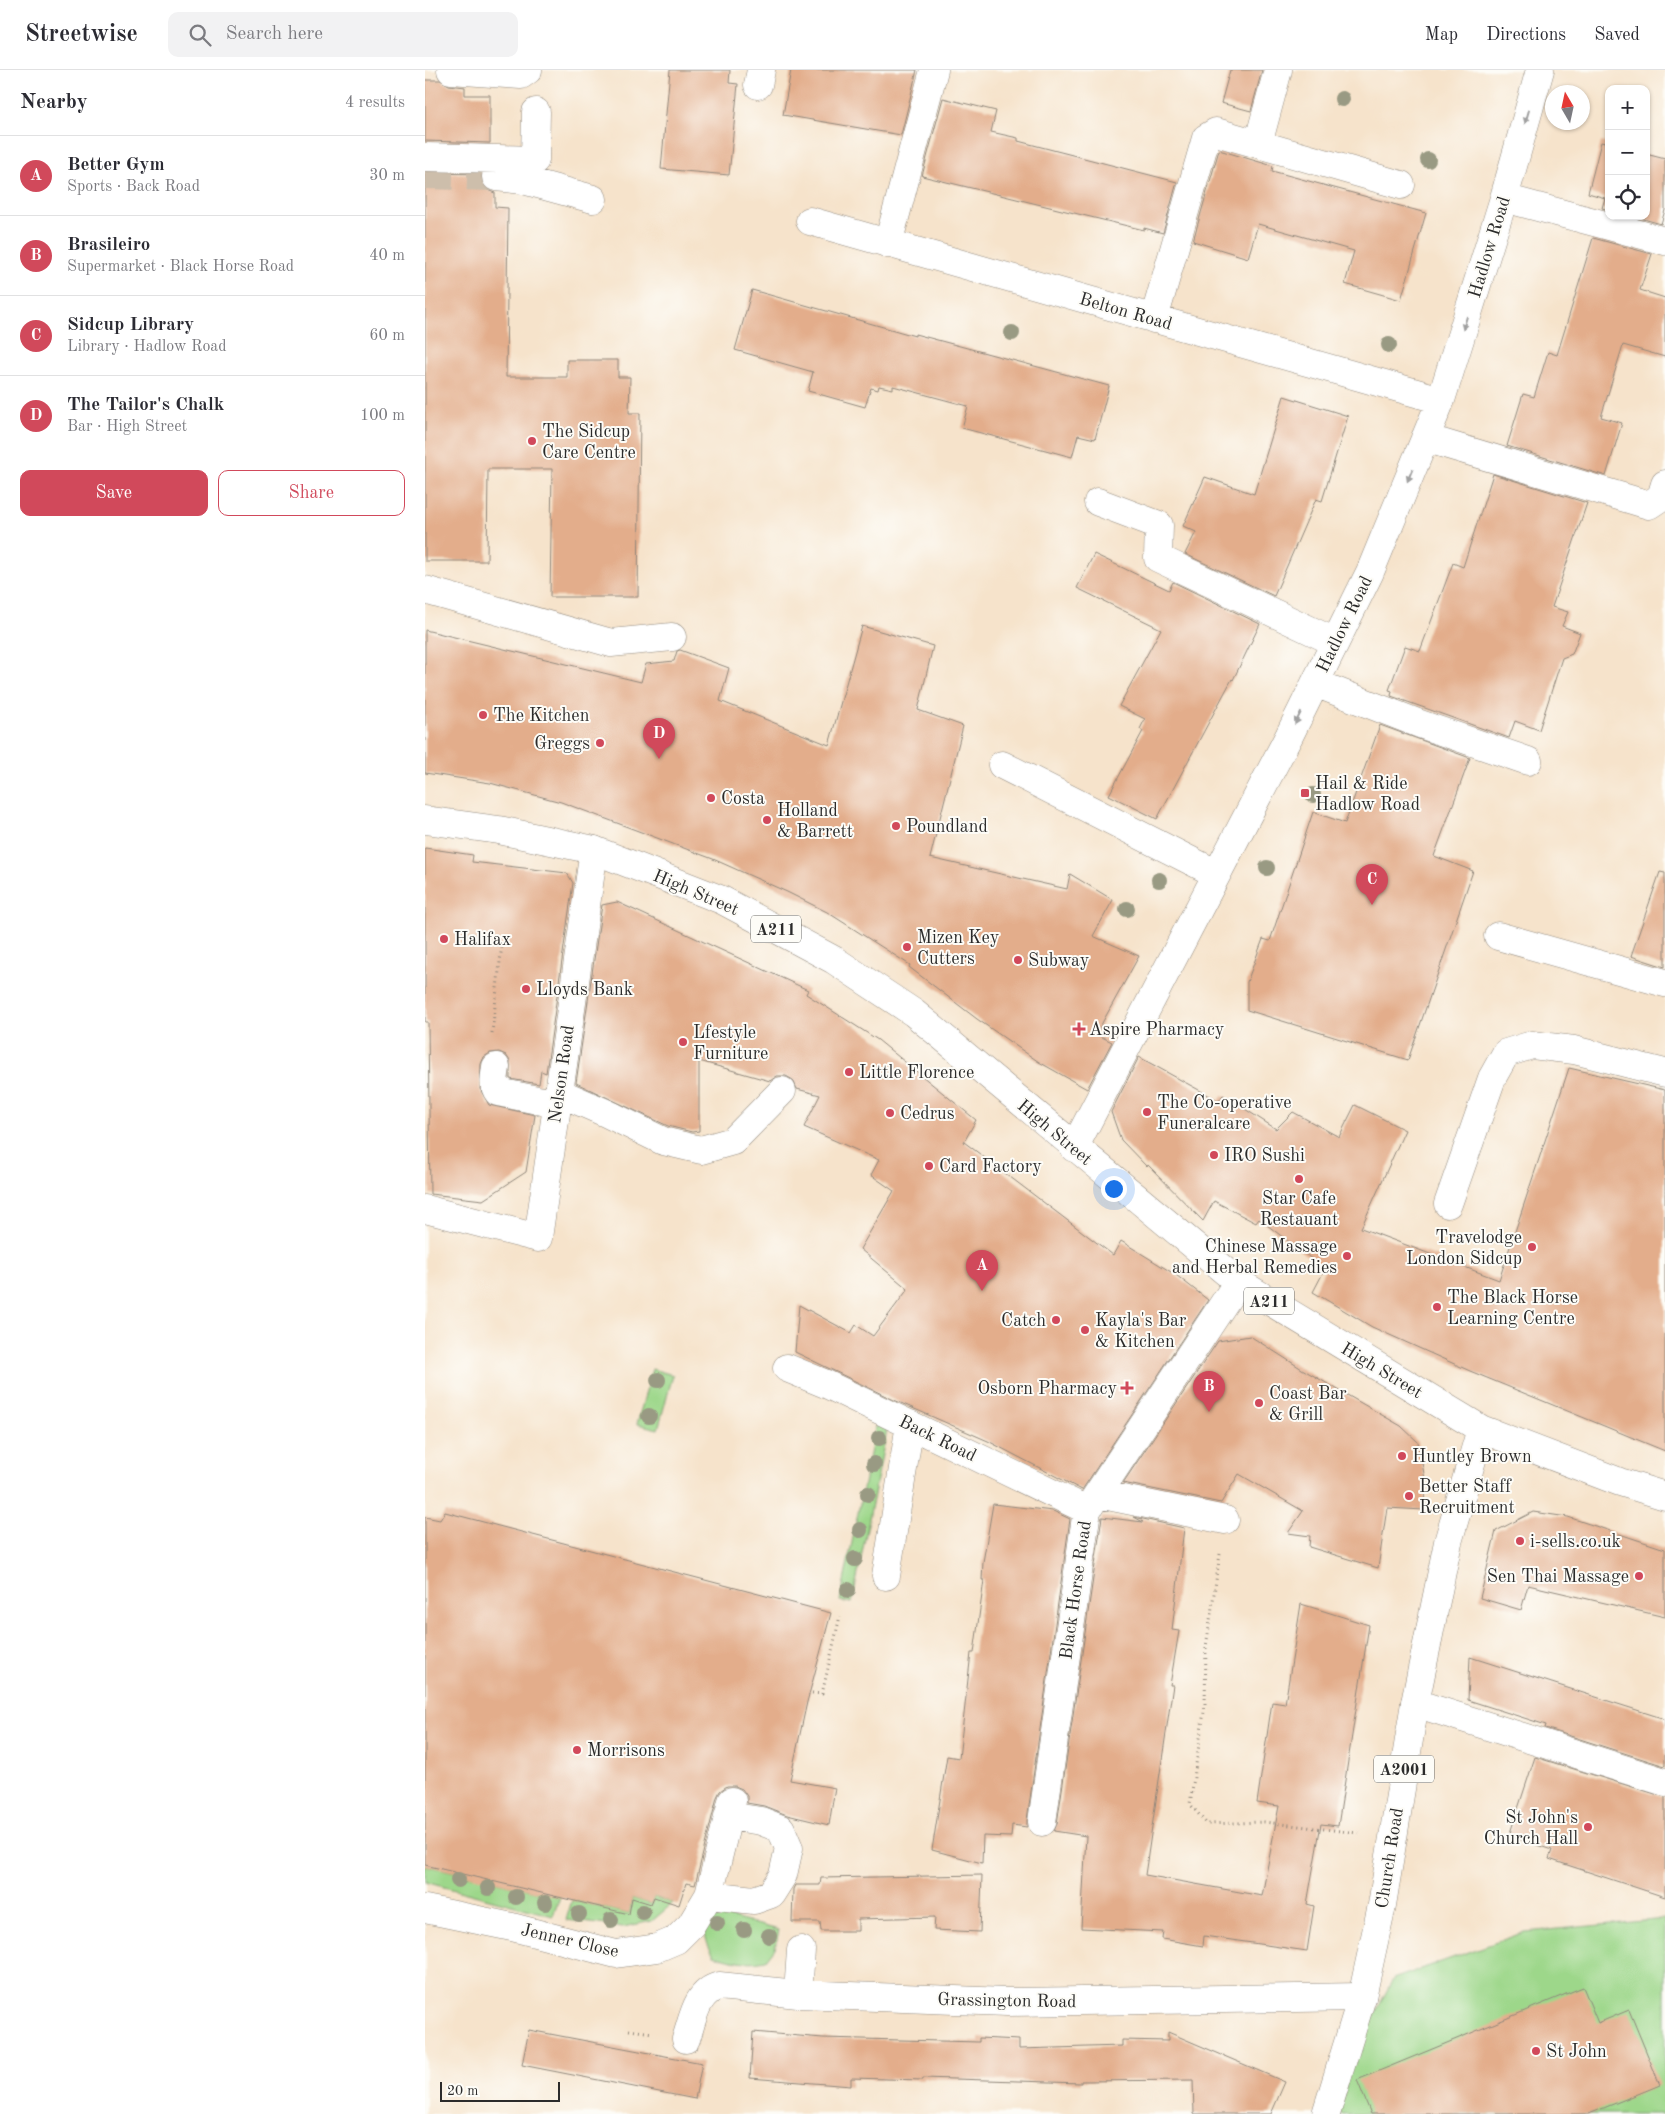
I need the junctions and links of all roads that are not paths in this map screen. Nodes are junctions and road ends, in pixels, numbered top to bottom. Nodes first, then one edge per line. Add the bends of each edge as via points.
1 (451, 70) edge
2 (528, 70) edge
3 (934, 70) edge
4 (1278, 70) edge
5 (1540, 70) edge
6 (536, 112) dead end
7 (1257, 144) junction
8 (425, 157) edge
9 (496, 177) tunnel mouth
10 (1401, 185) dead end
11 (1504, 198) junction
12 (593, 199) dead end
13 (810, 221) dead end
14 (1665, 241) edge
15 (888, 244) junction
16 (1154, 318) junction
17 (1441, 400) junction
18 (1425, 438) junction
19 (1665, 484) edge
20 (1099, 502) dead end
21 (425, 590) edge
22 (672, 637) dead end
23 (1335, 642) junction
24 (1315, 684) junction
25 (1528, 761) dead end
26 (1001, 765) dead end
27 (425, 820) edge
28 (594, 850) junction
29 (1217, 874) junction
30 (1498, 936) dead end
31 (1665, 983) edge
32 (496, 1066) road end
33 (1665, 1073) edge
34 (782, 1091) dead end
35 (558, 1098) junction
36 (1074, 1148) junction
37 (1448, 1204) dead end
38 (425, 1209) edge
39 (1238, 1282) junction
40 (787, 1368) dead end
41 (911, 1424) junction
42 (1481, 1429) junction
43 (1665, 1496) edge
44 (1092, 1502) junction
45 (1225, 1520) road end
46 (886, 1576) dead end
47 (1415, 1703) junction
48 (1665, 1782) edge
49 (1042, 1822) dead end
50 (705, 1902) junction
51 (425, 1909) edge
52 (801, 1950) dead end
53 (798, 1994) junction
54 (1362, 1997) junction
55 (686, 2039) dead end
56 (1326, 2113) edge

1 - 2 street via 521,75
3 - 15 street
4 - 7 street
5 -> 11 street, Hadlow Road
6 - 8 street via 535,160
7 - 10 street
7 - 16 street via 1216,132 1206,138
9 - 12 street via 523,180
11 - 14 street
11 -> 17 street, Hadlow Road
13 - 15 street, Belton Road
15 - 16 street, Belton Road
16 - 17 street, Belton Road
17 - 18 street, Hadlow Road
18 - 19 street via 1649,505 1661,497
18 -> 23 street, Hadlow Road via 1370,572
20 - 23 street via 1159,525 1158,558
21 - 22 street via 611,643
23 - 24 street, Hadlow Road
24 - 25 street
24 -> 29 street, Hadlow Road
26 - 29 street
27 - 28 street, High Street / A211 via 499,830
28 - 35 street, Nelson Road
28 - 36 street, High Street / A211 via 722,900 834,960 914,1012
29 - 36 street, Hadlow Road
30 - 31 street
32 - 35 street via 494,1080 498,1092
33 - 37 street via 1574,1050 1532,1045 1506,1053 1492,1078
34 - 35 street via 733,1141 701,1150 663,1141 606,1113
35 - 38 street, Nelson Road via 538,1238
36 - 39 street, High Street / A211
39 - 42 street, High Street / A211
39 - 44 street, Black Horse Road
40 - 41 street, Back Road
41 - 44 street, Back Road
41 - 46 street
42 - 43 street, High Street / A211
42 - 47 street, Church Road / A2001 via 1448,1542
44 - 45 street, Back Road
44 - 49 street, Black Horse Road
47 - 48 street
47 - 54 street, Church Road / A2001 via 1382,1905
50 - 50 street via 730,1809 781,1829 789,1848 783,1875 771,1894 754,1900
50 - 51 street, Jenner Close via 691,1925 676,1940 649,1950 616,1954
52 - 53 street
53 - 54 street, Grassington Road via 1007,2002
53 - 55 street, Grassington Road via 719,1986 710,1988 697,2005
54 - 56 street, Church Road / A2001

